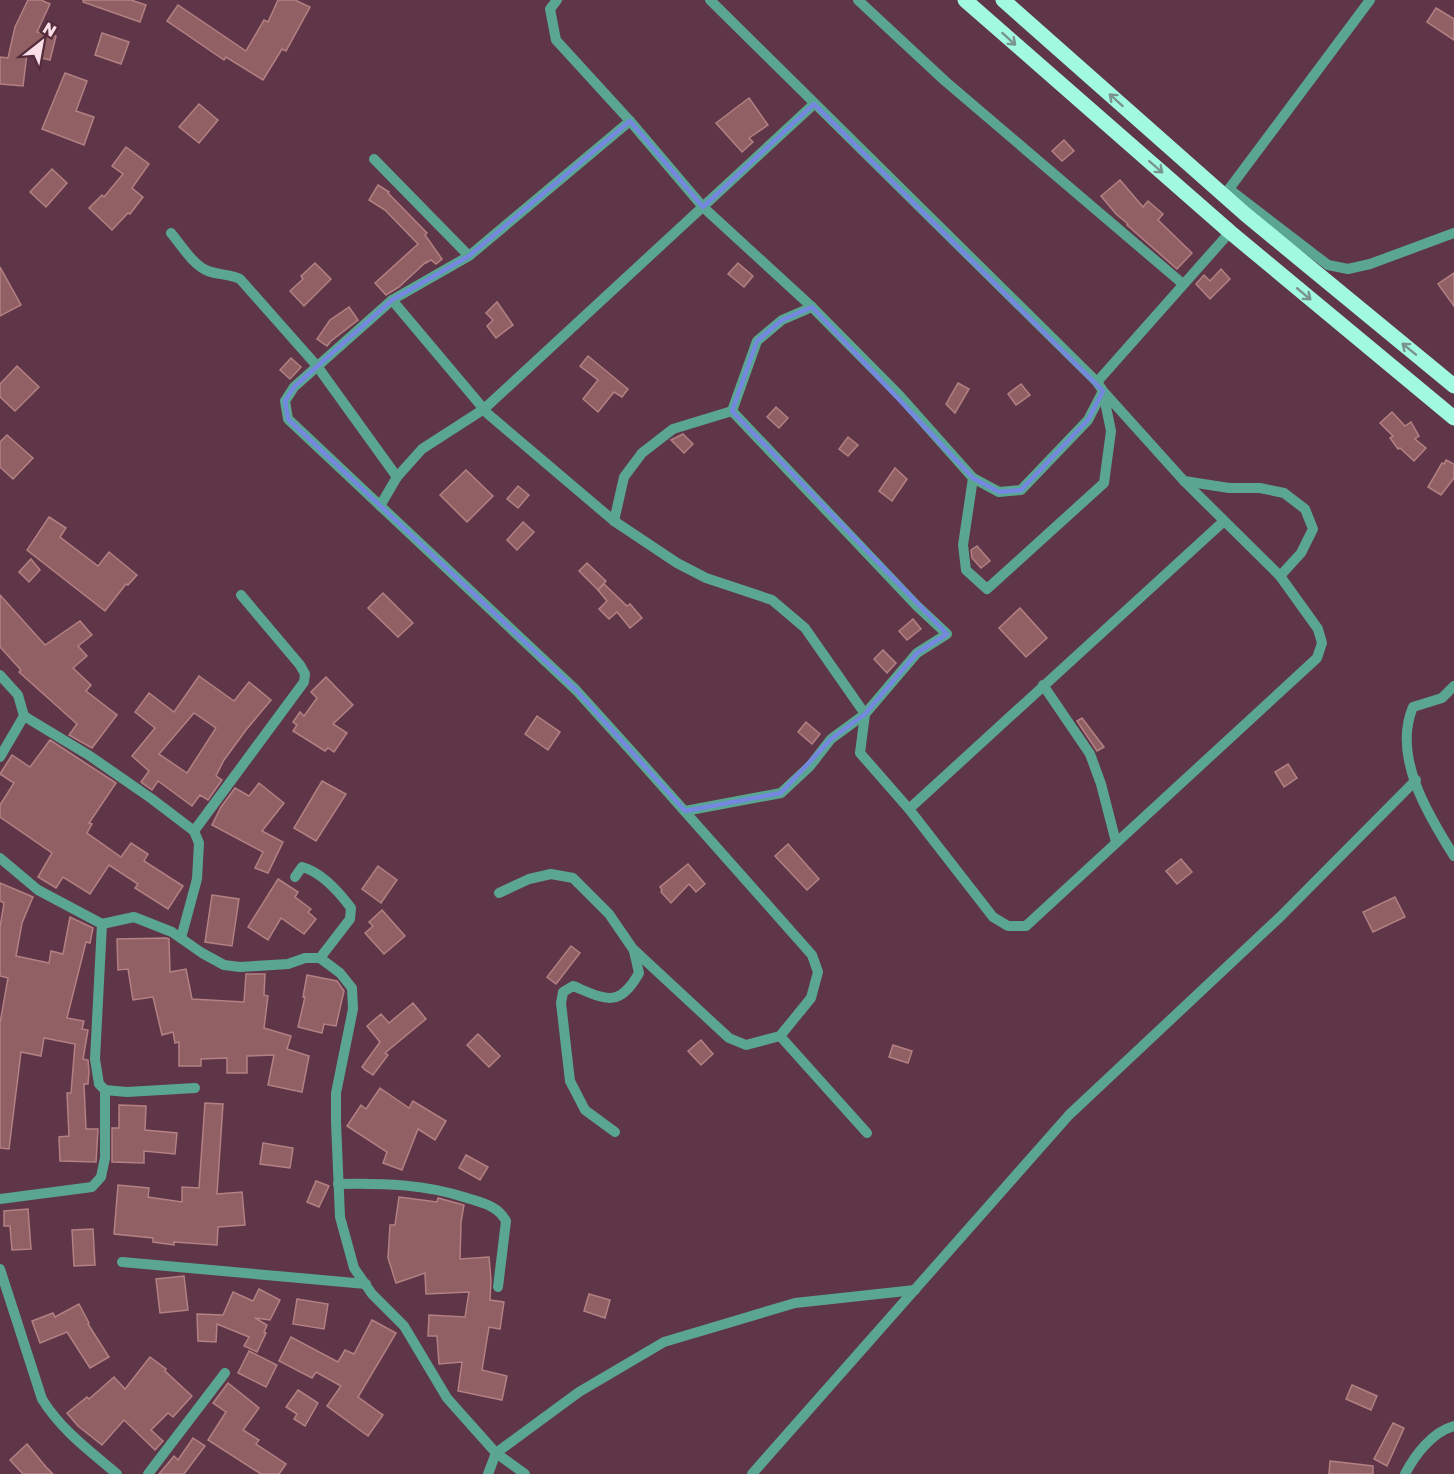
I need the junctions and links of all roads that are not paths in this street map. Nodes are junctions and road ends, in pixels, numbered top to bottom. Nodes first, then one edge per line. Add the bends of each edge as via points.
1 (557, 0) edge
2 (710, 0) edge
3 (858, 0) edge
4 (965, 0) edge
5 (1370, 0) edge
6 (1005, 2) edge
7 (990, 22) junction
8 (814, 104) junction
9 (630, 121) junction
10 (374, 159) dead end
11 (1226, 192) junction
12 (703, 207) junction
13 (1230, 232) junction
14 (171, 233) dead end
15 (1454, 233) edge
16 (468, 256) junction
17 (1183, 284) junction
18 (392, 300) junction
19 (812, 307) junction
20 (317, 366) junction
21 (1454, 386) edge
22 (1100, 387) junction
23 (484, 409) junction
24 (732, 411) junction
25 (1454, 418) edge
26 (397, 477) junction
27 (973, 478) junction
28 (1184, 481) junction
29 (380, 506) junction
30 (614, 521) junction
31 (1224, 521) junction
32 (1280, 576) junction
33 (241, 595) dead end
34 (0, 675) edge
35 (1043, 685) junction
36 (1454, 686) edge
37 (865, 714) junction
38 (24, 716) junction
39 (0, 757) edge
40 (1416, 780) junction
41 (909, 809) junction
42 (685, 811) junction
43 (194, 831) junction
44 (1116, 842) junction
45 (1454, 856) edge
46 (0, 858) edge
47 (295, 877) dead end
48 (499, 893) dead end
49 (102, 924) junction
50 (181, 938) junction
51 (633, 949) junction
52 (320, 958) junction
53 (780, 1036) junction
54 (195, 1088) dead end
55 (105, 1090) junction
56 (615, 1132) dead end
57 (867, 1133) dead end
58 (338, 1184) junction
59 (0, 1199) edge
60 (122, 1262) dead end
61 (0, 1269) edge
62 (366, 1284) junction
63 (498, 1287) dead end
64 (915, 1290) junction
65 (225, 1372) dead end
66 (1454, 1426) edge
67 (496, 1453) junction
68 (117, 1474) edge
69 (148, 1474) edge
70 (488, 1474) edge
71 (525, 1474) edge
72 (752, 1474) edge
73 (1405, 1474) edge

1 - 9 street via 550,9 556,40
2 - 8 street
3 - 17 street via 945,81
4 - 7 main road
5 - 11 street
6 - 7 main road
11 -> 6 main road
7 -> 13 main road
8 - 12 street
8 - 22 street
9 - 12 street
9 - 16 street
10 - 16 street
11 - 15 street via 1328,265 1348,269
21 -> 11 main road
12 - 19 street
12 - 23 street
13 - 17 street
13 -> 25 main road
14 - 20 street via 199,267 240,279
16 - 18 street
17 - 22 street
18 - 20 street
18 - 23 street
19 - 24 street via 782,320 757,341
19 - 27 street via 900,396
20 - 26 street
20 - 29 street via 285,401 288,419
22 - 27 street via 1088,420 1021,490 999,492
22 - 27 street via 1111,431 1104,483 987,589 966,570 963,545
22 - 28 street
23 - 26 street via 422,449
23 - 30 street
24 - 30 street via 674,429 642,453 624,477
24 - 37 street via 947,634 917,653
26 - 29 street
28 - 31 street
28 - 32 street via 1284,493 1305,509 1313,529 1301,554
29 - 42 street via 576,690
30 - 37 street via 706,578 772,600 805,628
31 - 32 street
31 - 35 street
32 - 44 street via 1318,629 1322,643 1317,658
33 - 43 street via 300,665 304,682
34 - 38 street via 18,695
35 - 41 street
35 - 44 street via 1090,754
36 - 40 street via 1442,698 1413,706 1405,740
37 - 41 street via 860,753
37 - 42 street via 831,739 781,793
38 - 39 street
38 - 43 street via 90,756
40 - 45 street via 1428,814
40 - 64 street via 1281,916 1069,1115
41 - 44 street via 993,917 1008,926 1026,926
42 - 53 street via 812,956 818,972 811,998
43 - 50 street via 199,843 197,879
46 - 49 street via 38,890
47 - 52 street via 302,867 312,870 351,908 350,919
48 - 51 street via 551,874 573,878 609,914
49 - 50 street via 134,916
49 - 55 street via 95,1059 99,1084
50 - 52 street via 225,965 288,964
51 - 53 street via 729,1038 746,1046
51 - 56 street via 639,973 631,988 619,997 605,999 573,986 563,992 561,1003 570,1081 585,1110
52 - 58 street via 352,988 353,1009 336,1093
53 - 57 street
54 - 55 street
55 - 59 street via 105,1158 101,1177 92,1187
58 - 62 street via 340,1217 354,1268
58 - 63 street via 387,1183 441,1190 488,1204 501,1212 506,1221
60 - 62 street
61 - 68 street via 42,1399 68,1432
62 - 67 street via 404,1326 447,1398
64 - 67 street via 795,1303 664,1342 579,1392
64 - 72 street
65 - 69 street
66 - 73 street via 1443,1429 1421,1450
67 - 70 street
67 - 71 street

